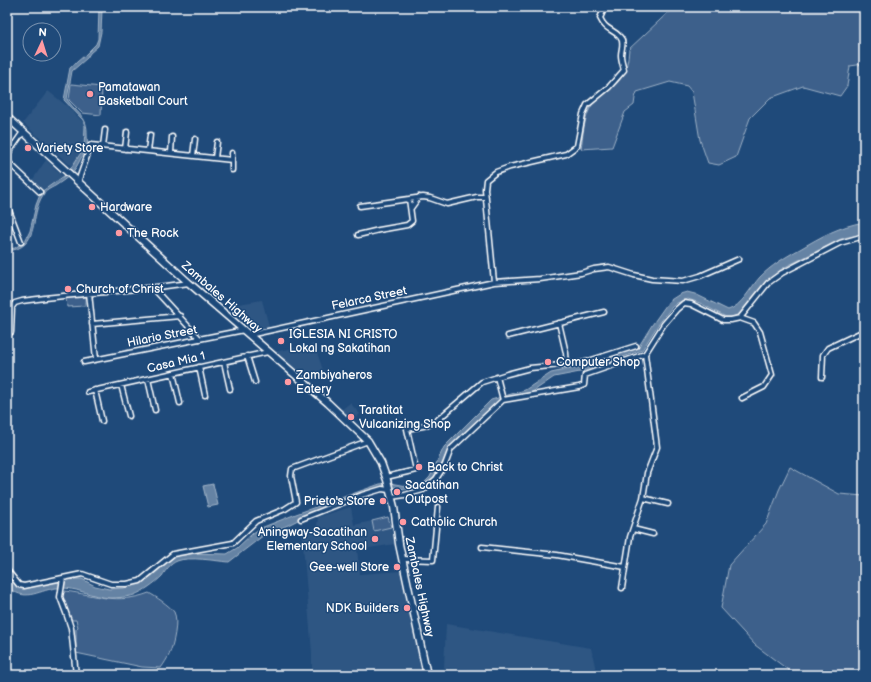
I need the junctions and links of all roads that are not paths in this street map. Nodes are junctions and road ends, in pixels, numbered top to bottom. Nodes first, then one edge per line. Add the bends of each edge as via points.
1 (605, 7) edge
2 (7, 117) edge
3 (105, 130) dead end
4 (23, 132) junction
5 (127, 132) dead end
6 (150, 135) dead end
7 (172, 137) dead end
8 (195, 140) dead end
9 (217, 142) dead end
10 (103, 146) junction
11 (125, 149) junction
12 (148, 151) junction
13 (232, 153) dead end
14 (171, 154) junction
15 (7, 155) edge
16 (193, 156) junction
17 (215, 158) junction
18 (232, 160) junction
19 (7, 161) edge
20 (232, 170) dead end
21 (78, 182) junction
22 (40, 192) dead end
23 (486, 197) junction
24 (419, 198) junction
25 (409, 199) junction
26 (7, 205) edge
27 (360, 206) dead end
28 (411, 208) junction
29 (358, 235) dead end
30 (864, 236) edge
31 (21, 242) dead end
32 (739, 259) dead end
33 (494, 282) junction
34 (189, 283) junction
35 (153, 288) junction
36 (89, 293) junction
37 (604, 312) dead end
38 (180, 316) junction
39 (740, 318) junction
40 (559, 323) junction
41 (92, 324) junction
42 (864, 331) edge
43 (11, 332) dead end
44 (246, 333) junction
45 (508, 336) dead end
46 (200, 339) junction
47 (636, 346) dead end
48 (268, 352) junction
49 (645, 354) junction
50 (247, 356) junction
51 (96, 359) junction
52 (84, 362) dead end
53 (224, 362) junction
54 (567, 365) junction
55 (199, 367) junction
56 (173, 373) junction
57 (497, 377) junction
58 (822, 377) dead end
59 (148, 379) junction
60 (255, 382) dead end
61 (121, 384) junction
62 (230, 389) dead end
63 (95, 390) junction
64 (88, 392) dead end
65 (205, 395) dead end
66 (742, 398) dead end
67 (503, 400) junction
68 (180, 403) dead end
69 (155, 410) dead end
70 (129, 416) dead end
71 (102, 421) dead end
72 (368, 441) junction
73 (387, 478) junction
74 (389, 489) junction
75 (391, 497) junction
76 (643, 498) junction
77 (668, 504) dead end
78 (438, 507) dead end
79 (301, 519) dead end
80 (633, 529) junction
81 (653, 534) dead end
82 (482, 547) dead end
83 (403, 559) junction
84 (625, 567) junction
85 (7, 570) edge
86 (62, 578) junction
87 (622, 588) dead end
88 (76, 675) edge
89 (427, 675) edge

1 - 23 street via 600,18 603,26 620,37 624,70 610,87 587,105 577,146 566,154 496,172 486,180
2 - 4 main road, Zambales Highway
3 - 10 street
4 - 15 street
4 - 21 main road, Zambales Highway
5 - 11 street
6 - 12 street
7 - 14 street
8 - 16 street
9 - 17 street
10 - 11 street
10 - 21 street via 91,145
11 - 12 street
12 - 14 street
13 - 18 street
14 - 16 street
16 - 17 street
17 - 18 street
18 - 20 street
19 - 22 street
21 - 34 main road, Zambales Highway
23 - 24 street via 447,204 430,198
23 - 33 street
24 - 25 street
24 - 28 street
25 - 27 street
25 - 28 street
26 - 31 street
28 - 29 street via 412,221 408,225
30 - 39 street via 840,243 782,273 768,283
32 - 33 street, Felarca Street via 683,281 652,279 608,267 540,279
33 - 44 street, Felarca Street
34 - 35 street
34 - 44 main road, Zambales Highway
35 - 36 street
35 - 38 street
36 - 41 street
36 - 43 street via 22,300 15,303 12,307
37 - 40 street
38 - 41 street
38 - 46 street
39 - 49 street via 724,320 684,303 664,324
39 - 66 street via 754,323 760,332 772,375 764,387
40 - 45 street
40 - 54 street
41 - 51 street
42 - 58 street via 828,348 823,355
44 - 46 street, Hilario Street
44 - 48 main road, Zambales Highway
46 - 51 street, Hilario Street
47 - 54 street via 582,363
48 - 50 street, Casa Mia 1
48 - 72 main road, Zambales Highway
49 - 67 street via 585,375 584,385 579,387
49 - 76 street via 657,447 647,474
50 - 53 street, Casa Mia 1
50 - 60 street
51 - 52 street, Hilario Street
53 - 55 street, Casa Mia 1
53 - 62 street
54 - 57 street via 530,368
55 - 56 street, Casa Mia 1
55 - 65 street
56 - 59 street, Casa Mia 1
56 - 68 street
57 - 67 street
57 - 73 street via 482,382 435,422 407,429 416,470
59 - 61 street, Casa Mia 1
59 - 69 street
61 - 63 street, Casa Mia 1
61 - 70 street
63 - 64 street, Casa Mia 1
63 - 71 street
67 - 75 street via 451,449 436,479 423,490
72 - 73 main road, Zambales Highway
72 - 86 street via 292,469 296,502 256,521 233,543 173,554 140,581 111,584 82,574
73 - 74 main road, Zambales Highway
74 - 75 main road, Zambales Highway
74 - 79 street via 362,495
75 - 83 main road, Zambales Highway
76 - 77 street
76 - 80 street
78 - 83 street via 433,560
80 - 81 street
80 - 84 street
82 - 84 street via 564,556
83 - 89 main road, Zambales Highway
84 - 87 street
85 - 86 street via 19,585 24,586
86 - 88 street via 60,597 71,628

